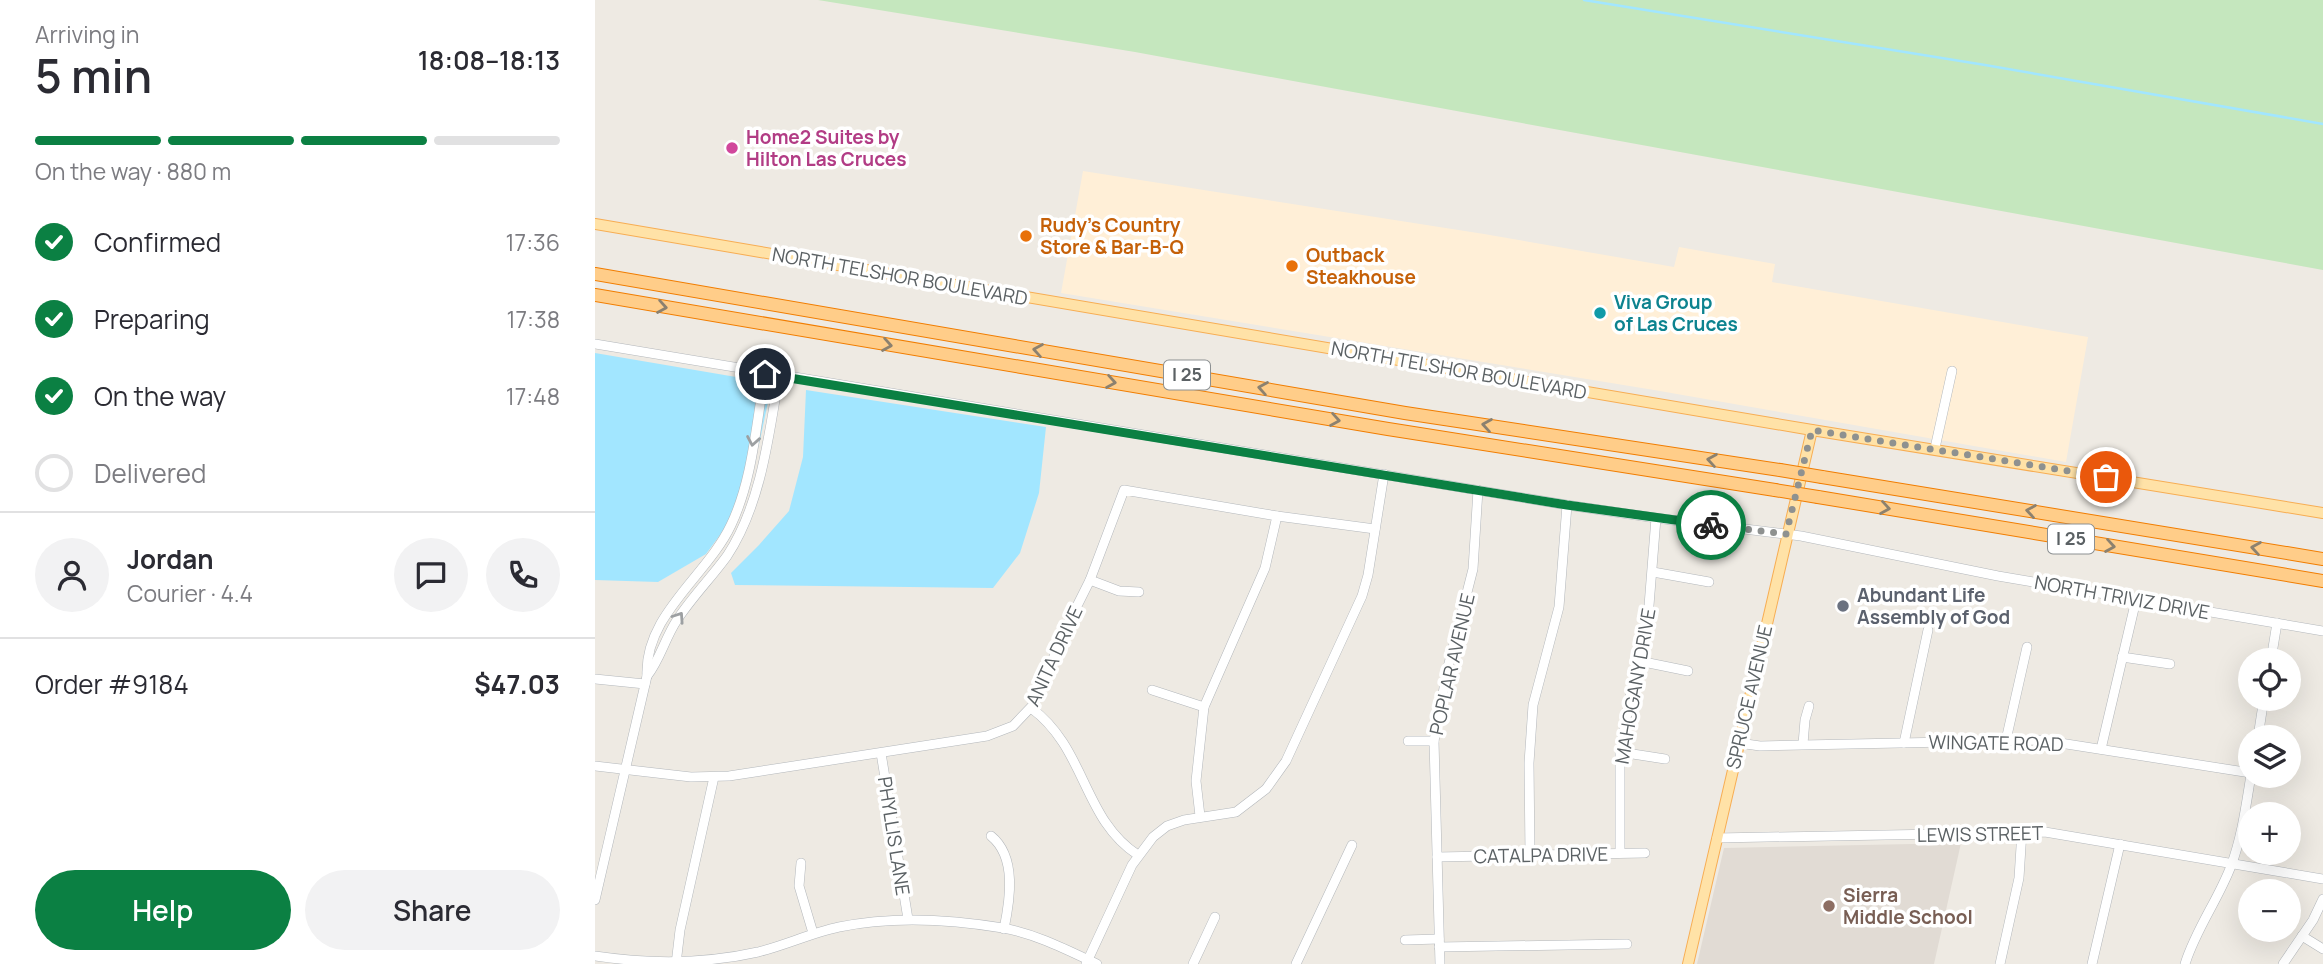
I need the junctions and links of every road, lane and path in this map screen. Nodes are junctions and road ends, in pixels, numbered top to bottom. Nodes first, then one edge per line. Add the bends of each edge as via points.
1 (595, 224) edge
2 (595, 275) edge
3 (595, 295) edge
4 (595, 344) edge
5 (1952, 372) dead end
6 (765, 374) junction
7 (779, 375) junction
8 (1812, 430) junction
9 (1935, 448) junction
10 (1384, 474) junction
11 (1478, 490) junction
12 (1567, 505) junction
13 (2323, 513) edge
14 (1277, 516) junction
15 (1657, 518) junction
16 (1375, 528) junction
17 (1786, 534) junction
18 (2323, 559) edge
19 (1653, 572) junction
20 (1090, 580) junction
21 (2323, 581) edge
22 (1709, 582) dead end
23 (1139, 592) dead end
24 (2136, 600) junction
25 (2277, 623) junction
26 (1928, 630) dead end
27 (2323, 631) edge
28 (2027, 647) dead end
29 (2272, 648) edge
30 (2122, 657) junction
31 (1639, 661) junction
32 (2170, 664) dead end
33 (1688, 671) dead end
34 (595, 679) edge
35 (646, 680) junction
36 (1152, 690) dead end
37 (1809, 706) dead end
38 (1204, 707) junction
39 (1031, 708) junction
40 (2006, 740) junction
41 (1408, 741) dead end
42 (1434, 741) junction
43 (1738, 743) junction
44 (1904, 743) junction
45 (1803, 744) junction
46 (2101, 749) junction
47 (1620, 752) junction
48 (881, 753) junction
49 (1665, 759) dead end
50 (595, 766) edge
51 (625, 770) junction
52 (2238, 772) edge
53 (714, 777) junction
54 (2249, 788) edge
55 (1200, 816) junction
56 (2022, 831) junction
57 (991, 836) dead end
58 (1717, 838) junction
59 (2120, 844) junction
60 (1352, 845) dead end
61 (1620, 853) junction
62 (1645, 853) dead end
63 (1138, 855) junction
64 (1530, 855) junction
65 (1437, 857) junction
66 (801, 863) dead end
67 (2232, 863) junction
68 (2323, 878) edge
69 (2323, 899) edge
70 (595, 900) edge
71 (1215, 917) dead end
72 (908, 919) junction
73 (1004, 929) junction
74 (813, 933) junction
75 (2302, 936) junction
76 (1405, 940) dead end
77 (1439, 943) junction
78 (1627, 944) dead end
79 (2323, 949) edge
80 (595, 956) edge
81 (738, 961) edge
82 (1090, 963) edge
83 (676, 964) edge
84 (1193, 964) edge
85 (1296, 964) edge
86 (1440, 964) edge
87 (1688, 964) edge
88 (2000, 964) edge
89 (2092, 964) edge
90 (2185, 964) edge
91 (2283, 964) edge

1 - 8 main road, NORTH TELSHOR BOULEVARD
18 -> 2 highway, I 25, bridge via 1391,410
3 -> 21 highway, I 25, bridge
4 - 6 street, NORTH TRIVIZ DRIVE
5 - 9 street
6 - 7 street, NORTH TRIVIZ DRIVE
6 -> 35 street via 742,499 715,553 667,612 654,638
7 - 10 street, NORTH TRIVIZ DRIVE
35 -> 7 street via 665,638 741,530 752,504
8 - 9 main road, NORTH TELSHOR BOULEVARD
8 - 17 main road, SPRUCE AVENUE
9 - 13 main road, NORTH TELSHOR BOULEVARD
10 - 11 street, NORTH TRIVIZ DRIVE
10 - 16 street
11 - 12 street, NORTH TRIVIZ DRIVE
11 - 42 street, POPLAR AVENUE via 1473,569
12 - 15 street, NORTH TRIVIZ DRIVE
12 - 64 street via 1559,607 1533,705
14 - 16 street, ANITA DRIVE
14 - 20 street, ANITA DRIVE via 1124,490
14 - 38 street via 1265,568
15 - 17 street, NORTH TRIVIZ DRIVE
15 - 19 street, MAHOGANY DRIVE
16 - 55 street via 1360,602 1286,761 1266,789 1236,811
17 - 24 street, NORTH TRIVIZ DRIVE
17 - 43 main road, SPRUCE AVENUE
19 - 22 street
19 - 31 street, MAHOGANY DRIVE
20 - 23 street via 1119,591
20 - 39 street, ANITA DRIVE
24 - 25 street, NORTH TRIVIZ DRIVE
24 - 30 street
25 - 27 street, NORTH TRIVIZ DRIVE
25 - 29 street
26 - 44 street
28 - 40 street
30 - 32 street
30 - 46 street
31 - 33 street
31 - 47 street, MAHOGANY DRIVE
34 - 35 street
35 - 51 street
36 - 38 street
37 - 45 street
38 - 55 street via 1196,781
39 - 48 street, ANITA DRIVE via 1013,726 992,735
39 - 63 street via 1067,746 1111,833
40 - 44 street, WINGATE ROAD
40 - 46 street, WINGATE ROAD
41 - 42 street
42 - 65 street, POPLAR AVENUE
43 - 45 street, WINGATE ROAD
43 - 58 main road, SPRUCE AVENUE
44 - 45 street, WINGATE ROAD
46 - 52 street, WINGATE ROAD
47 - 49 street
47 - 61 street, MAHOGANY DRIVE
48 - 53 street, ANITA DRIVE
48 - 72 street, PHYLLIS LANE
50 - 51 street, ANITA DRIVE
51 - 53 street, ANITA DRIVE
51 - 70 street
53 - 83 street
54 - 67 street
55 - 63 street via 1163,829
56 - 58 street, LEWIS STREET
56 - 59 street, LEWIS STREET
56 - 88 street via 2019,878
57 - 73 street via 1003,850 1008,869
58 - 87 main road, SPRUCE AVENUE
59 - 67 street, LEWIS STREET
59 - 89 street
60 - 85 street
61 - 62 street, CATALPA DRIVE
61 - 64 street, CATALPA DRIVE
63 - 82 street
64 - 65 street, CATALPA DRIVE
65 - 77 street, POPLAR AVENUE
66 - 74 street via 799,882
67 - 68 street, LEWIS STREET
67 - 90 street
69 - 75 street
71 - 84 street
72 - 73 street
72 - 74 street
73 - 82 street via 1044,941
74 - 81 street
75 - 79 street
75 - 91 street
76 - 77 street
77 - 78 street
77 - 86 street, POPLAR AVENUE
80 - 83 street
81 - 83 street

